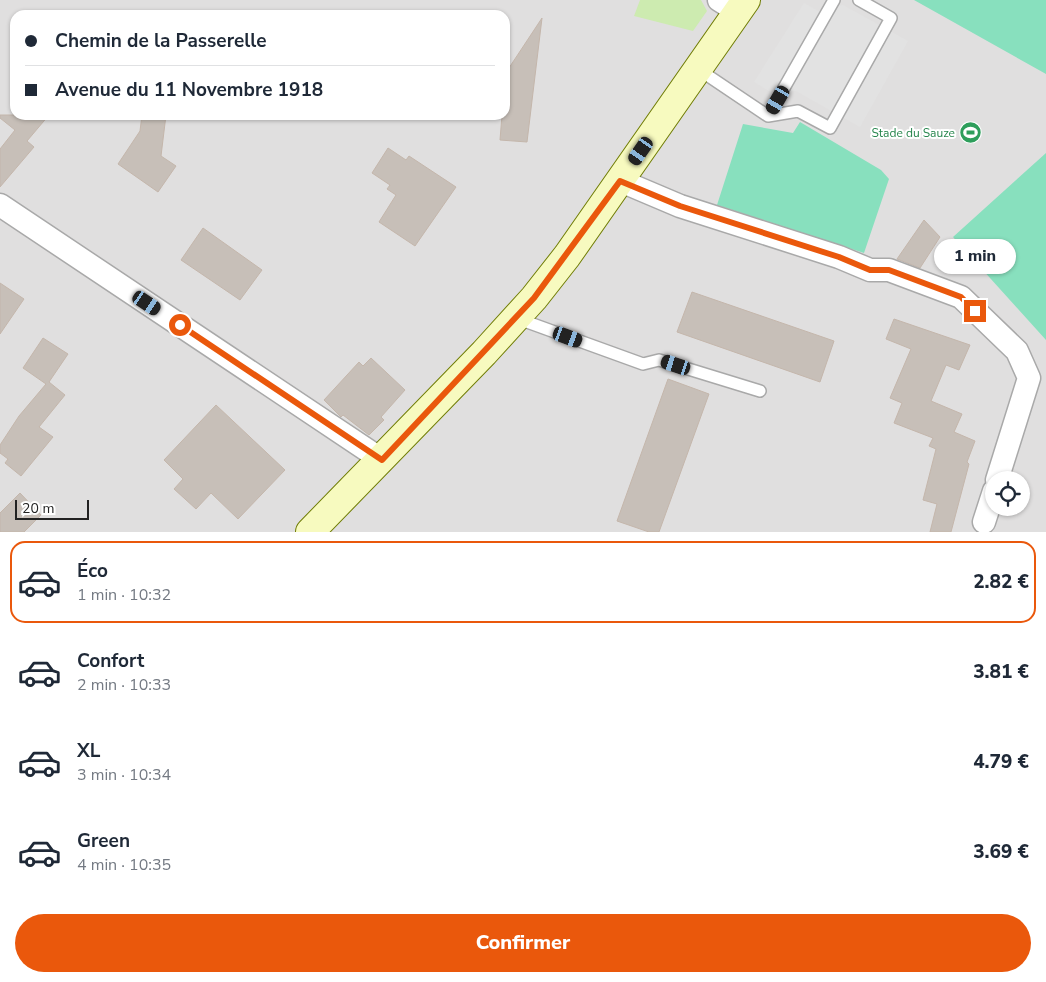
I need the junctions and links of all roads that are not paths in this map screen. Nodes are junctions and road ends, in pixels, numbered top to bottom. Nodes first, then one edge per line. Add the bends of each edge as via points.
1 (834, 0) edge
2 (859, 0) edge
3 (734, 4) edge
4 (698, 69) junction
5 (768, 116) junction
6 (620, 181) junction
7 (0, 205) edge
8 (516, 318) junction
9 (760, 391) dead end
10 (382, 460) junction
11 (1000, 471) edge
12 (986, 516) edge
13 (984, 522) dead end
14 (310, 532) edge

1 - 5 lane
2 - 5 lane via 891,18 830,128 798,111
3 - 4 main road
4 - 5 lane
4 - 6 main road
6 - 8 main road via 567,256
6 - 11 street via 680,206 870,270 895,272 961,297 1017,351 1029,378
7 - 10 street
8 - 9 lane via 643,364 660,360
8 - 10 main road
10 - 14 main road
12 - 13 street

